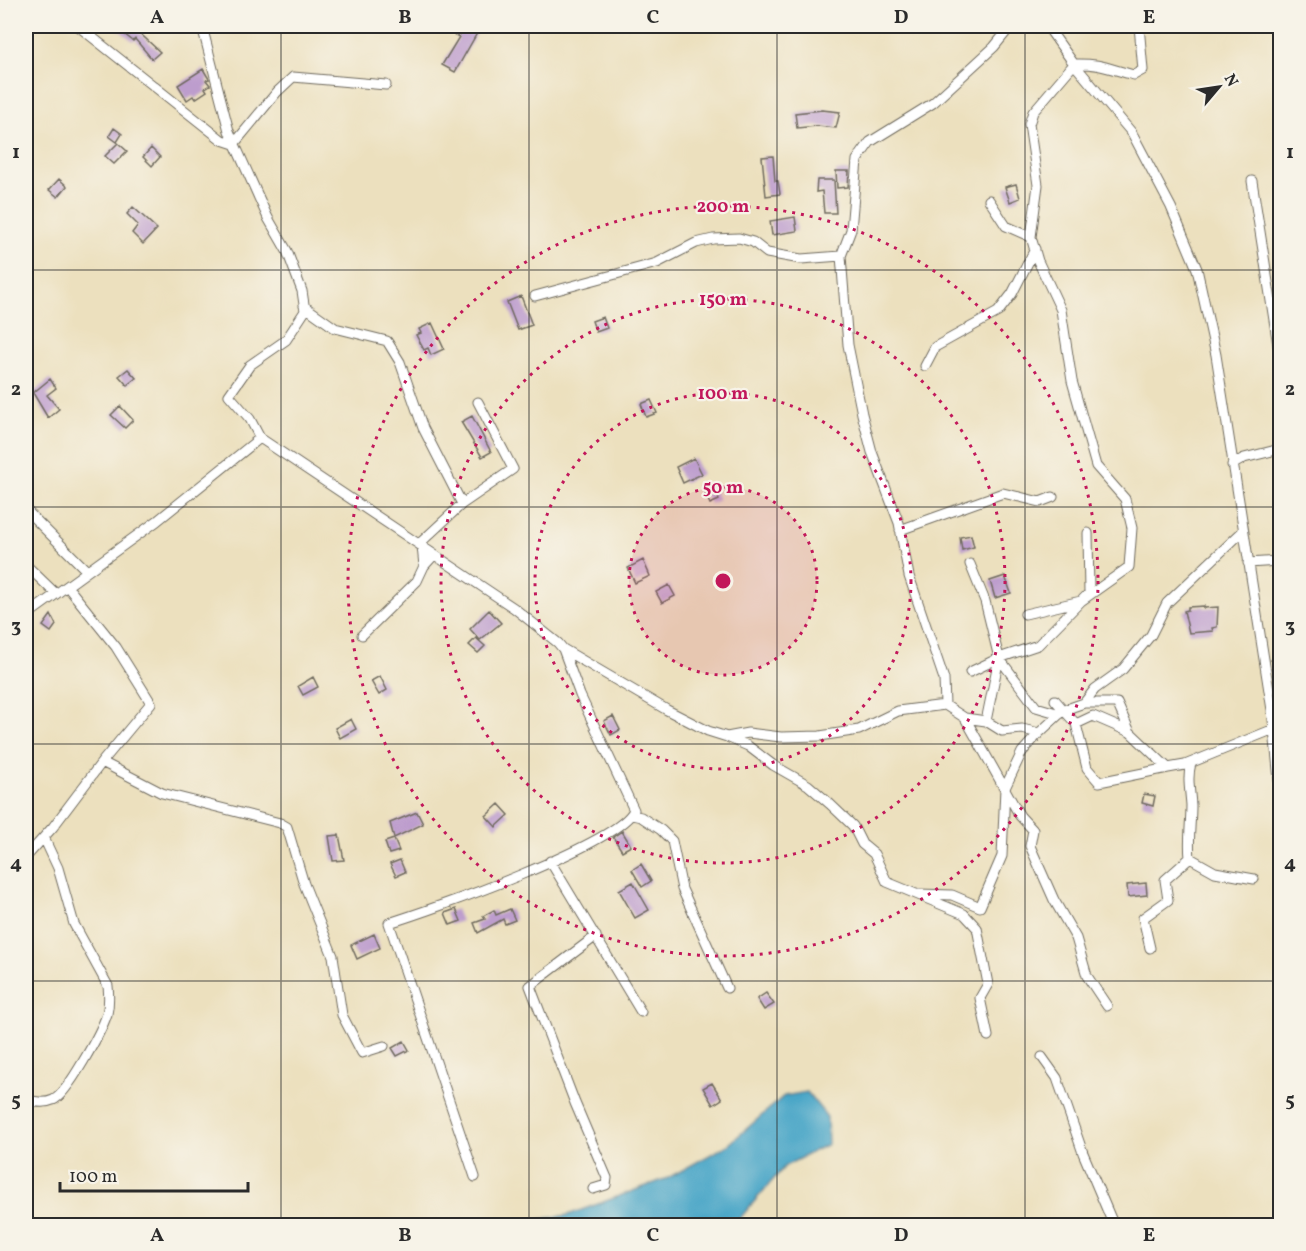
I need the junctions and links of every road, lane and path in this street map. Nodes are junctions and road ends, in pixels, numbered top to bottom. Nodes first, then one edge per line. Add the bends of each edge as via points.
1 (78, 26) edge
2 (202, 26) edge
3 (1011, 26) edge
4 (1047, 26) edge
5 (1139, 26) edge
6 (1074, 64) junction
7 (386, 85) dead end
8 (234, 144) junction
9 (1252, 181) dead end
10 (989, 200) dead end
11 (1031, 237) junction
12 (1035, 249) junction
13 (841, 256) junction
14 (535, 296) dead end
15 (304, 306) junction
16 (1281, 358) edge
17 (924, 366) dead end
18 (478, 402) dead end
19 (260, 438) junction
20 (1281, 449) edge
21 (1232, 465) junction
22 (1053, 496) dead end
23 (462, 504) junction
24 (26, 510) edge
25 (900, 530) junction
26 (1242, 532) junction
27 (1088, 533) dead end
28 (420, 545) junction
29 (435, 555) junction
30 (1281, 561) edge
31 (1248, 562) junction
32 (970, 564) dead end
33 (26, 565) edge
34 (424, 566) junction
35 (87, 571) junction
36 (67, 586) junction
37 (56, 594) junction
38 (1081, 601) junction
39 (1025, 614) dead end
40 (27, 615) edge
41 (362, 636) dead end
42 (563, 649) junction
43 (999, 658) junction
44 (970, 672) dead end
45 (1281, 688) edge
46 (1269, 691) junction
47 (1054, 700) dead end
48 (1084, 703) junction
49 (945, 705) junction
50 (1062, 712) junction
51 (965, 718) junction
52 (986, 721) junction
53 (1076, 724) junction
54 (1274, 729) junction
55 (1130, 732) junction
56 (1039, 733) junction
57 (727, 736) junction
58 (102, 762) junction
59 (1191, 763) junction
60 (1168, 768) junction
61 (1005, 788) junction
62 (1281, 790) edge
63 (632, 815) junction
64 (44, 838) junction
65 (26, 857) edge
66 (1190, 858) junction
67 (550, 861) junction
68 (1254, 879) dead end
69 (912, 893) junction
70 (596, 936) junction
71 (1149, 948) dead end
72 (727, 988) dead end
73 (1107, 1006) dead end
74 (641, 1012) dead end
75 (988, 1036) dead end
76 (384, 1046) dead end
77 (1042, 1057) dead end
78 (26, 1099) edge
79 (475, 1177) dead end
80 (593, 1189) dead end
81 (1114, 1226) edge

1 - 8 street via 222,140
2 - 8 street
3 - 13 street via 994,47 933,103 870,142 856,160 851,230
4 - 6 street
5 - 6 street via 1143,70 1134,75 1098,63
6 - 11 street via 1033,111 1029,124 1038,184
6 - 21 street via 1132,133 1190,249 1216,355
7 - 8 street via 293,77
8 - 15 street via 287,251
9 - 16 street
10 - 11 street via 1006,226
11 - 12 street
12 - 17 street via 998,312 935,347
12 - 38 street via 1061,310 1072,381 1096,466 1125,499 1132,528 1129,567
13 - 14 street via 801,259 767,253 753,242 739,238 713,239 696,243 657,263
13 - 25 street via 854,377 872,452
15 - 19 street via 301,320 286,340 250,365 229,395
15 - 23 street via 335,328 387,341 400,362 423,428
18 - 23 street via 513,469
19 - 28 street
19 - 35 street
20 - 21 street
21 - 26 street
22 - 25 street via 1040,502 1003,493
23 - 28 street
24 - 35 street
25 - 49 street via 909,576 944,679
26 - 31 street
26 - 48 street via 1167,603 1151,635 1123,669 1095,689
27 - 38 street via 1089,593
28 - 29 street
28 - 34 street
29 - 34 street
29 - 42 street via 514,608
30 - 31 street
31 - 46 street
32 - 43 street via 985,601
33 - 37 street
34 - 41 street via 417,581
35 - 36 street
36 - 37 street
36 - 58 street via 116,646 151,703
37 - 40 street
38 - 39 street
38 - 43 street via 1038,645
42 - 57 street via 667,710
42 - 63 street via 580,695 629,796
43 - 44 street
43 - 50 street via 1036,707
43 - 52 street
45 - 46 street
46 - 54 street
47 - 50 street
48 - 50 street
48 - 55 street via 1117,703
49 - 51 street
49 - 57 street via 898,711 860,730 820,736
50 - 53 street
50 - 56 street
51 - 52 street
51 - 61 street
52 - 56 street via 1002,731 1022,729
53 - 55 street via 1093,716
53 - 60 street via 1087,768 1099,782
54 - 59 street
54 - 62 street
55 - 60 street
56 - 61 street via 1022,752
57 - 69 street via 808,785 853,826 862,844 874,854 887,882
58 - 64 street
58 - 76 street via 162,794 287,827 304,884 333,956 342,1015 362,1053
59 - 60 street
59 - 66 street via 1187,777
61 - 69 street via 1002,856 980,907 952,896
61 - 73 street via 1020,816 1033,830 1030,846 1076,938 1087,976
63 - 67 street via 598,838
63 - 72 street via 641,817 672,841 682,889
64 - 65 street
64 - 78 street via 58,868 74,924 108,986 109,996 106,1014 67,1089 54,1100
66 - 68 street via 1215,872
66 - 71 street via 1165,880 1168,900 1143,918
67 - 70 street
67 - 79 street via 441,907 390,922
69 - 75 street via 964,914 977,928 988,984 980,998
70 - 74 street
70 - 80 street via 530,986 608,1178 606,1185
77 - 81 street via 1057,1078

